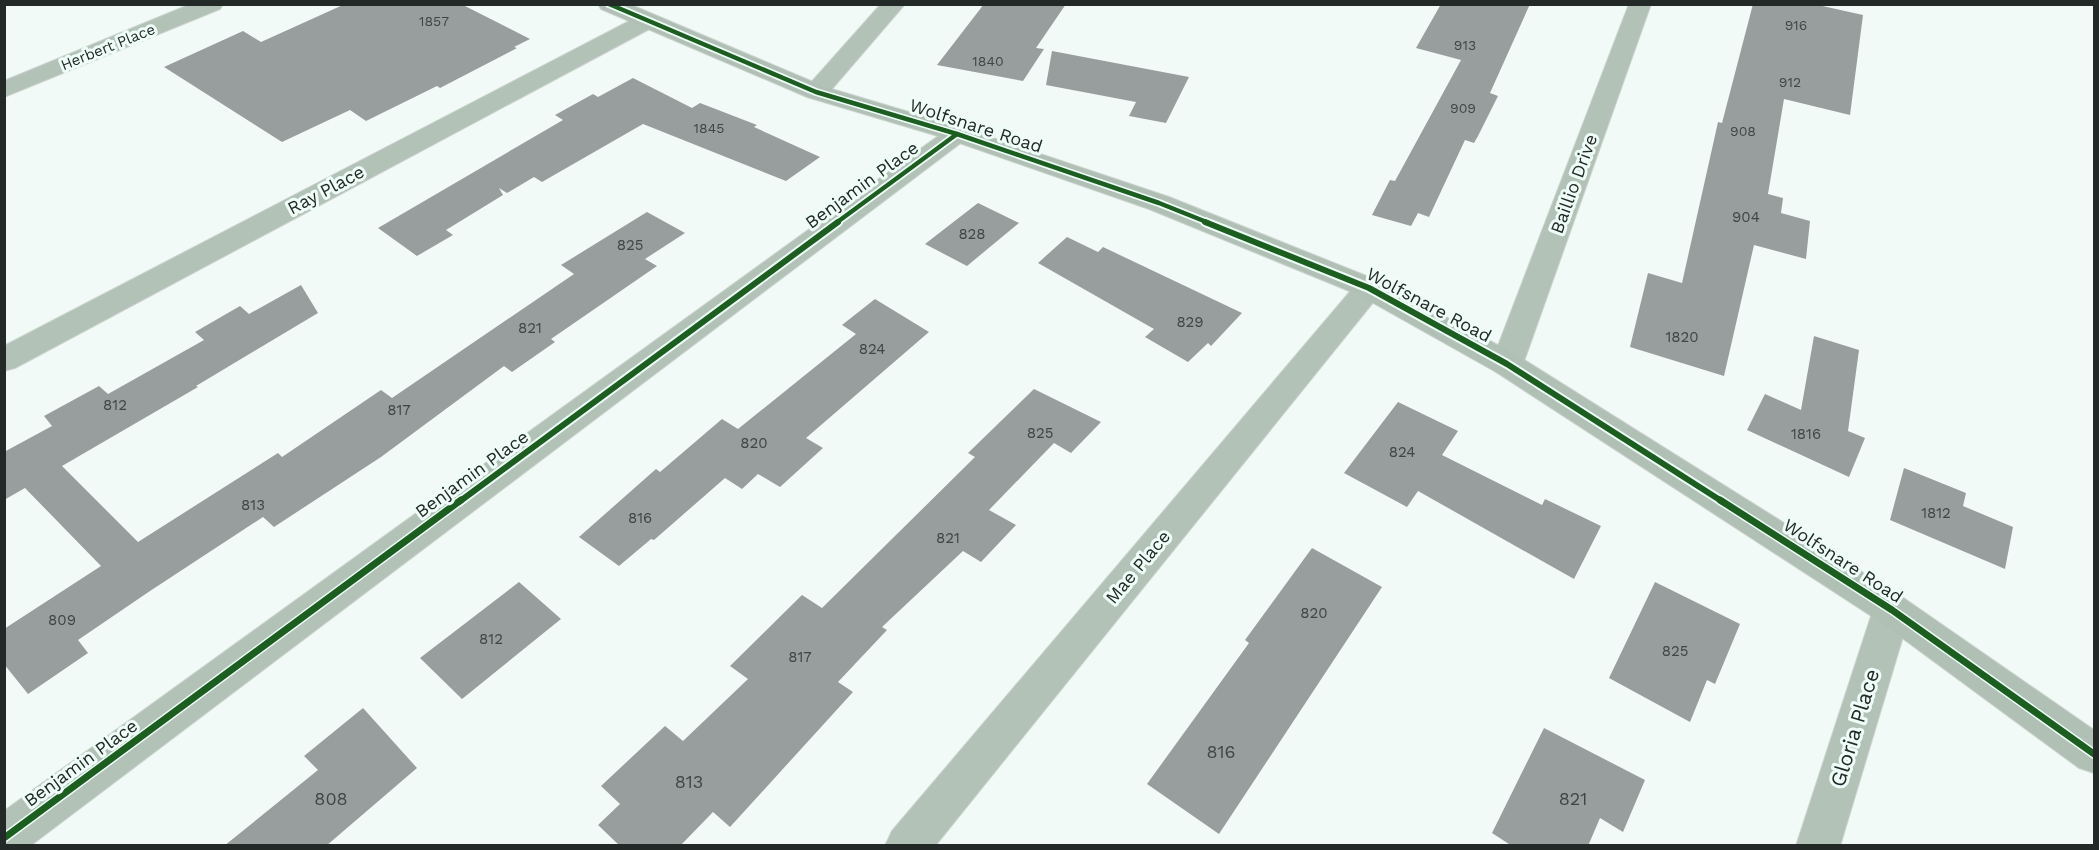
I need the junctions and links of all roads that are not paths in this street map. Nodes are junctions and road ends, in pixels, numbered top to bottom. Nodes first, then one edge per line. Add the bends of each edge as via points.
1 (212, 4) edge
2 (609, 4) edge
3 (894, 4) edge
4 (1640, 4) edge
5 (647, 21) junction
6 (4, 90) edge
7 (816, 92) junction
8 (957, 134) junction
9 (1369, 288) junction
10 (4, 360) edge
11 (1507, 364) junction
12 (1892, 610) junction
13 (2094, 754) edge
14 (4, 838) edge
15 (907, 846) edge
16 (1818, 846) edge

1 - 6 street, Herbert Place
2 - 5 street, Wolfsnare Road
3 - 7 street
4 - 11 street, Baillio Drive
5 - 7 street, Wolfsnare Road
5 - 10 street, Ray Place
7 - 8 street, Wolfsnare Road
8 - 9 street, Wolfsnare Road via 1159,203
8 - 14 street, Benjamin Place
9 - 11 street, Wolfsnare Road
9 - 15 street, Mae Place
11 - 12 street, Wolfsnare Road
12 - 13 street, Wolfsnare Road
12 - 16 street, Gloria Place

